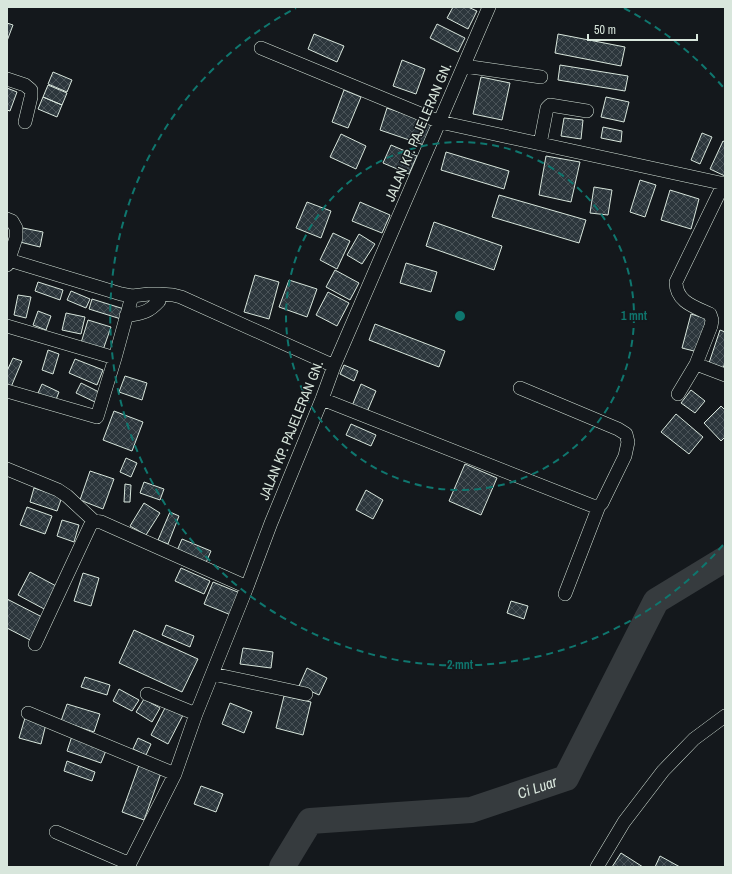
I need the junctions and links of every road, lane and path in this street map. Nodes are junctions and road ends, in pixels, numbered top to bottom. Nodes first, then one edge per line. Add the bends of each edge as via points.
1 (489, 7) edge
2 (261, 48) dead end
3 (464, 66) junction
4 (541, 77) dead end
5 (7, 79) edge
6 (587, 111) dead end
7 (25, 122) dead end
8 (440, 122) junction
9 (540, 144) junction
10 (725, 183) edge
11 (7, 219) edge
12 (8, 263) edge
13 (159, 294) junction
14 (132, 296) junction
15 (126, 316) junction
16 (7, 326) edge
17 (115, 358) junction
18 (696, 364) junction
19 (334, 366) junction
20 (725, 375) edge
21 (520, 388) dead end
22 (7, 391) edge
23 (678, 394) dead end
24 (322, 399) junction
25 (7, 469) edge
26 (599, 506) junction
27 (94, 522) junction
28 (247, 587) junction
29 (565, 594) dead end
30 (35, 644) dead end
31 (212, 674) junction
32 (147, 694) dead end
33 (306, 694) dead end
34 (28, 713) dead end
35 (196, 714) junction
36 (725, 716) edge
37 (175, 774) junction
38 (56, 832) dead end
39 (129, 866) edge
40 (597, 867) edge

1 - 3 street, JALAN KP. PAJELERAN GN.
2 - 8 street
3 - 4 street
3 - 8 street, JALAN KP. PAJELERAN GN.
5 - 7 street via 25,85 31,90
6 - 9 street via 548,106
8 - 9 street
8 - 19 street, JALAN KP. PAJELERAN GN.
9 - 10 street
10 - 18 street via 676,282 679,295 684,300 712,317
11 - 12 street via 12,221 16,228 16,238
12 - 14 street
13 - 14 street
13 - 15 street via 159,301 154,307 146,312
13 - 19 street via 180,297
14 - 15 street
15 - 17 street
16 - 17 street
17 - 22 street via 97,417
18 - 20 street
18 - 23 street
19 - 24 street, JALAN KP. PAJELERAN GN.
21 - 26 street via 626,434 628,442 625,456
24 - 26 street via 593,506
24 - 28 street, JALAN KP. PAJELERAN GN.
25 - 27 street via 58,490
26 - 29 street
27 - 28 street via 101,522
27 - 30 street
28 - 31 street, JALAN KP. PAJELERAN GN.
31 - 33 street
31 - 35 street, JALAN KP. PAJELERAN GN.
32 - 35 street
34 - 37 street
35 - 37 street, JALAN KP. PAJELERAN GN.
36 - 40 street via 694,739 662,771 624,822
37 - 39 street, JALAN KP. PAJELERAN GN.
38 - 39 street

